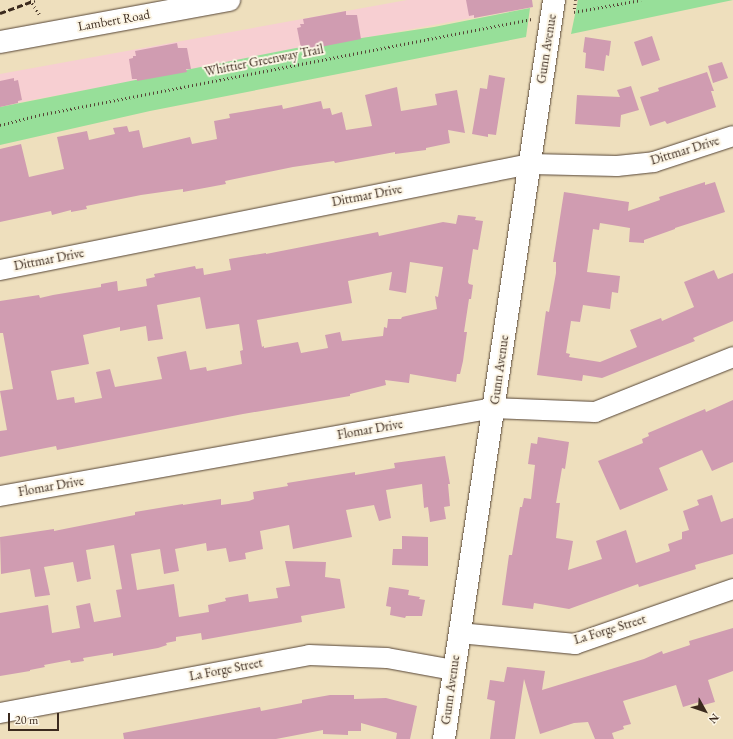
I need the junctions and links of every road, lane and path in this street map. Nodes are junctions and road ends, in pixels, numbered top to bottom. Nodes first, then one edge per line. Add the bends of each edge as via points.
1 (229, 0) edge
2 (554, 0) edge
3 (576, 0) edge
4 (641, 0) edge
5 (533, 19) dead end
6 (0, 42) edge
7 (0, 125) edge
8 (733, 136) edge
9 (530, 164) junction
10 (0, 270) edge
11 (733, 357) edge
12 (494, 408) junction
13 (0, 496) edge
14 (733, 589) edge
15 (459, 633) junction
16 (454, 670) junction
17 (0, 713) edge
18 (444, 739) edge

1 - 6 street, Lambert Road
2 - 9 street, Gunn Avenue
3 - 4 path via 574,12
5 - 7 path, Whittier Greenway Trail via 40,115
8 - 9 street, Dittmar Drive via 654,162 618,166
9 - 10 street, Dittmar Drive
9 - 12 street, Gunn Avenue
11 - 12 street, Flomar Drive via 595,412
12 - 13 street, Flomar Drive
12 - 15 street, Gunn Avenue
14 - 15 street, La Forge Street via 575,644
15 - 16 street, Gunn Avenue
16 - 17 street, La Forge Street via 387,658 309,655
16 - 18 street, Gunn Avenue

